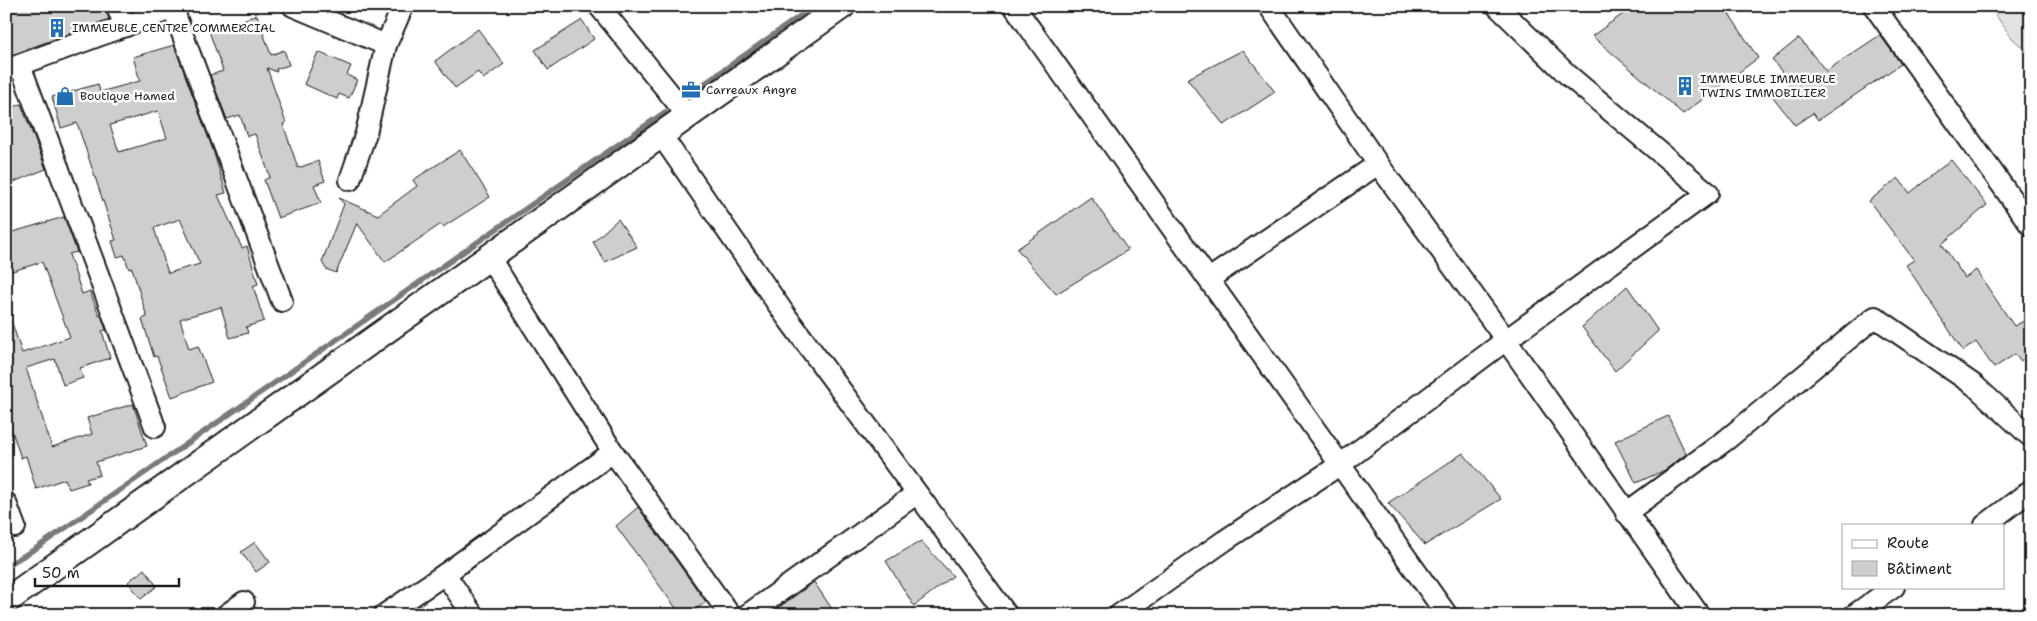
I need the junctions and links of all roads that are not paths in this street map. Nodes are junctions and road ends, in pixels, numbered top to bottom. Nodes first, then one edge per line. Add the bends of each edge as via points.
1 (116, 6) edge
2 (293, 6) edge
3 (403, 6) edge
4 (599, 6) edge
5 (842, 6) edge
6 (1014, 6) edge
7 (1269, 6) edge
8 (1497, 6) edge
9 (1874, 6) edge
10 (176, 8) edge
11 (126, 26) junction
12 (386, 45) junction
13 (13, 68) edge
14 (687, 115) junction
15 (662, 134) junction
16 (1378, 164) junction
17 (350, 180) dead end
18 (2031, 226) edge
19 (489, 257) junction
20 (1209, 279) junction
21 (282, 301) dead end
22 (1506, 340) junction
23 (155, 427) dead end
24 (2031, 436) edge
25 (613, 452) junction
26 (1341, 464) junction
27 (2031, 490) edge
28 (916, 494) junction
29 (6, 503) edge
30 (1626, 513) junction
31 (1986, 524) edge
32 (15, 527) dead end
33 (445, 574) junction
34 (1893, 588) edge
35 (6, 601) edge
36 (244, 602) dead end
37 (226, 615) edge
38 (384, 615) edge
39 (473, 615) edge
40 (730, 615) edge
41 (747, 615) edge
42 (1006, 615) edge
43 (1119, 615) edge
44 (1447, 615) edge
45 (1699, 615) edge
46 (1854, 615) edge

1 - 11 street
2 - 12 street
3 - 12 street
4 - 14 street
5 - 14 street
6 - 20 street
7 - 16 street
8 - 22 street via 1568,75 1708,193
9 - 18 street
10 - 11 street
10 - 21 street
11 - 13 street
12 - 17 street via 366,134
13 - 23 street
14 - 15 street
15 - 19 street
15 - 28 street via 786,316
16 - 20 street
16 - 22 street
19 - 25 street
19 - 35 street
20 - 26 street
22 - 26 street
22 - 30 street
24 - 30 street via 1974,385 1875,318 1726,440
25 - 33 street
25 - 40 street
26 - 43 street
26 - 44 street
27 - 31 street
28 - 41 street
28 - 42 street
29 - 32 street
30 - 45 street
33 - 38 street
33 - 39 street
34 - 46 street
36 - 37 street

